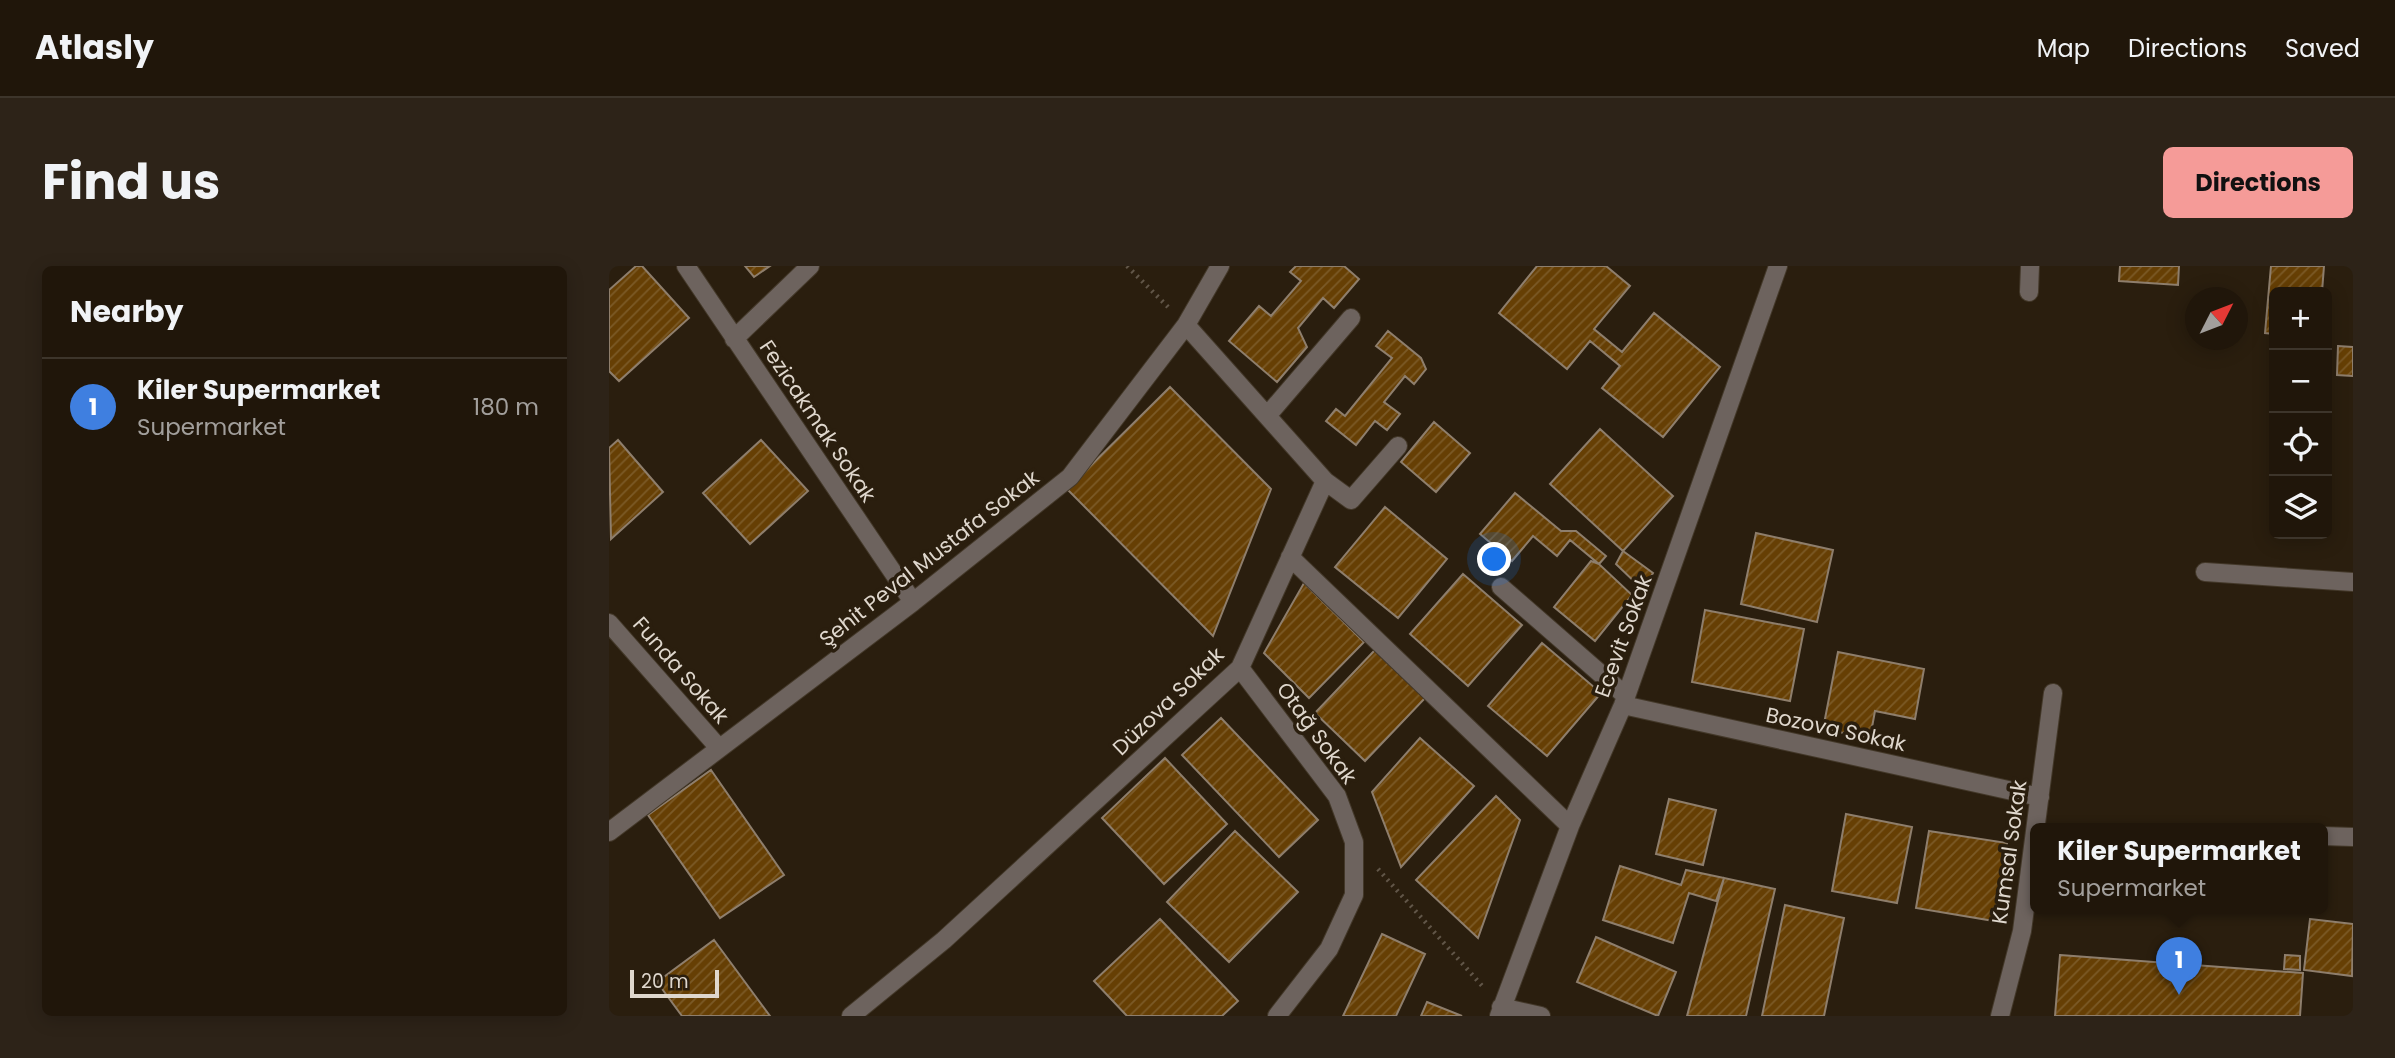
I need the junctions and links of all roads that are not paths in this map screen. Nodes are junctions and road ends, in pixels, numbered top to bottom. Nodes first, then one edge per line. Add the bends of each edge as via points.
1 (686, 266) edge
2 (810, 266) edge
3 (1220, 266) edge
4 (1778, 266) edge
5 (2030, 266) edge
6 (2029, 292) dead end
7 (1351, 318) dead end
8 (1186, 325) junction
9 (734, 339) junction
10 (1267, 416) junction
11 (1398, 446) dead end
12 (1325, 481) junction
13 (1290, 556) junction
14 (2205, 572) dead end
15 (2353, 582) edge
16 (1501, 587) dead end
17 (913, 601) junction
18 (609, 623) edge
19 (1240, 667) junction
20 (2053, 693) dead end
21 (1624, 701) junction
22 (719, 748) junction
23 (2040, 797) junction
24 (2036, 823) edge
25 (1570, 825) junction
26 (609, 832) edge
27 (2328, 836) edge
28 (2353, 837) edge
29 (2030, 868) edge
30 (1500, 1012) edge
31 (851, 1016) edge
32 (1277, 1016) edge
33 (1541, 1016) edge
34 (2000, 1016) edge

1 - 9 street, Fezicakmak Sokak
2 - 9 street
3 - 8 street, Şehit Peval Mustafa Sokak
4 - 21 street, Ecevit Sokak
5 - 6 street
7 - 10 street
8 - 10 street
8 - 17 street, Şehit Peval Mustafa Sokak via 1070,477
9 - 17 street, Fezicakmak Sokak
10 - 12 street
11 - 12 street via 1351,500
12 - 13 street, Düzova Sokak
13 - 19 street, Düzova Sokak
13 - 25 street
14 - 15 street
16 - 21 street
17 - 22 street, Şehit Peval Mustafa Sokak
18 - 22 street, Funda Sokak
19 - 31 street, Düzova Sokak via 944,940
19 - 32 street, Otağ Sokak via 1337,796 1354,842 1354,895 1329,949
20 - 23 street, Kumsal Sokak
21 - 23 street, Bozova Sokak
21 - 25 street, Ecevit Sokak
22 - 26 street, Şehit Peval Mustafa Sokak
23 - 24 street, Kumsal Sokak
25 - 30 street, Ecevit Sokak
27 - 28 street
29 - 34 street, Kumsal Sokak via 2021,931
30 - 33 street

